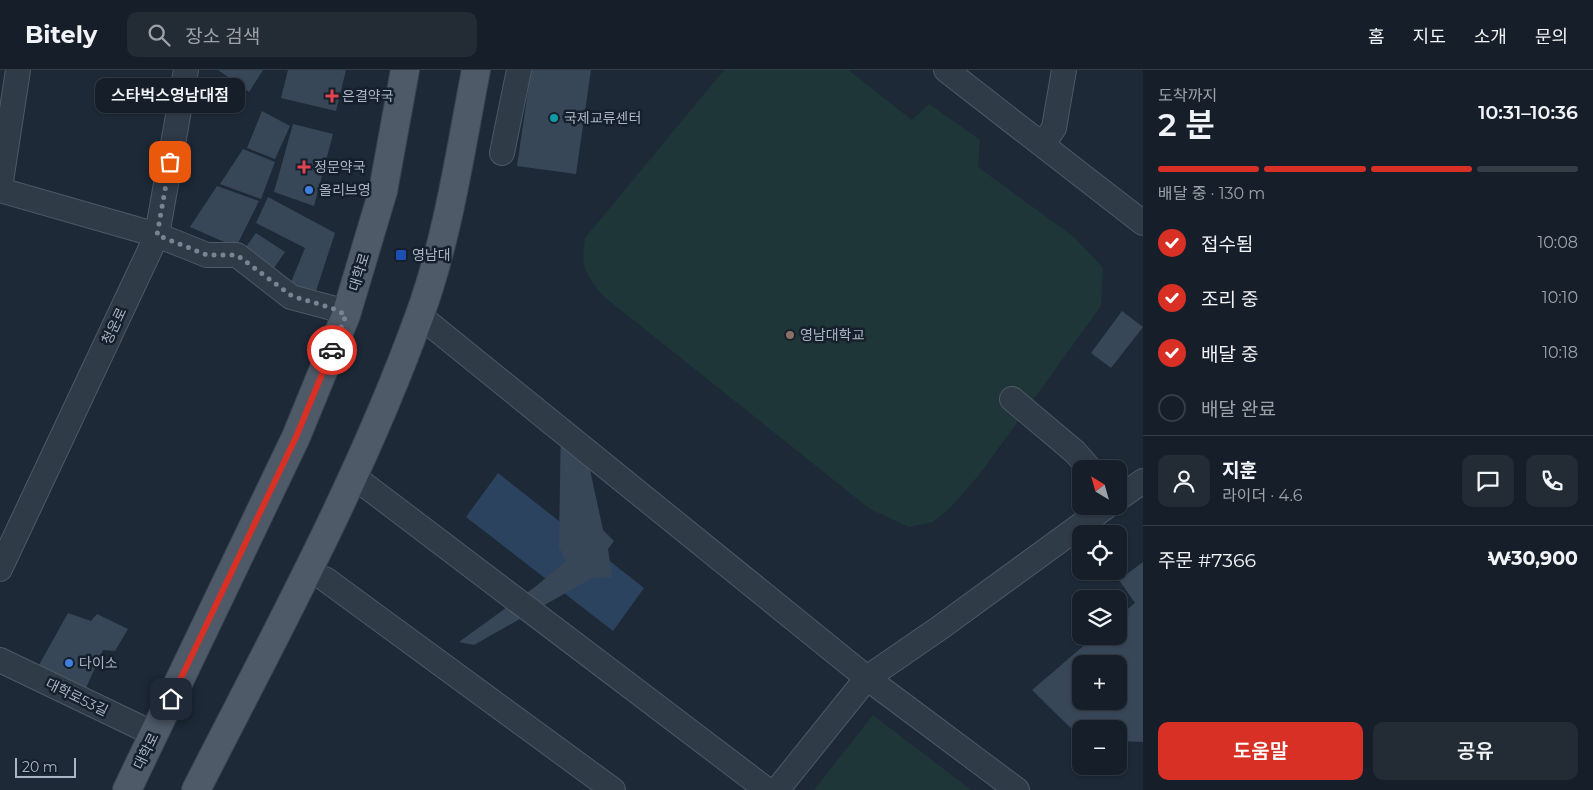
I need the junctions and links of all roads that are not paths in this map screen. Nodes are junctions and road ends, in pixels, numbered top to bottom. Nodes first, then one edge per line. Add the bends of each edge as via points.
1 (18, 70) edge
2 (186, 70) edge
3 (405, 70) edge
4 (476, 70) edge
5 (519, 70) edge
6 (946, 70) edge
7 (1064, 70) edge
8 (1043, 144) junction
9 (502, 153) dead end
10 (0, 189) edge
11 (1141, 216) edge
12 (157, 235) junction
13 (346, 315) junction
14 (420, 316) junction
15 (1012, 399) dead end
16 (1082, 460) edge
17 (353, 476) junction
18 (1143, 481) edge
19 (1128, 492) edge
20 (1095, 515) edge
21 (0, 569) edge
22 (325, 579) dead end
23 (0, 660) edge
24 (867, 678) junction
25 (154, 734) junction
26 (127, 790) edge
27 (196, 790) edge
28 (613, 790) edge
29 (768, 790) edge
30 (777, 790) edge
31 (1017, 790) edge

1 - 10 street
2 - 12 street, 청운로
3 - 13 main road, 대학로 via 384,191
4 - 14 main road via 450,206
5 - 9 street
6 - 8 street
7 - 8 street via 1054,128
8 - 11 street
10 - 12 street
12 - 13 street via 207,255 237,255 292,296
12 - 21 street, 청운로
13 - 25 main road, 대학로 via 296,437
14 - 17 main road
14 - 24 street
15 - 16 street
17 - 27 main road via 314,562
17 - 29 street
18 - 19 street
20 - 24 street
22 - 28 street
23 - 25 street, 대학로53길
24 - 30 street
24 - 31 street
25 - 26 main road, 대학로

